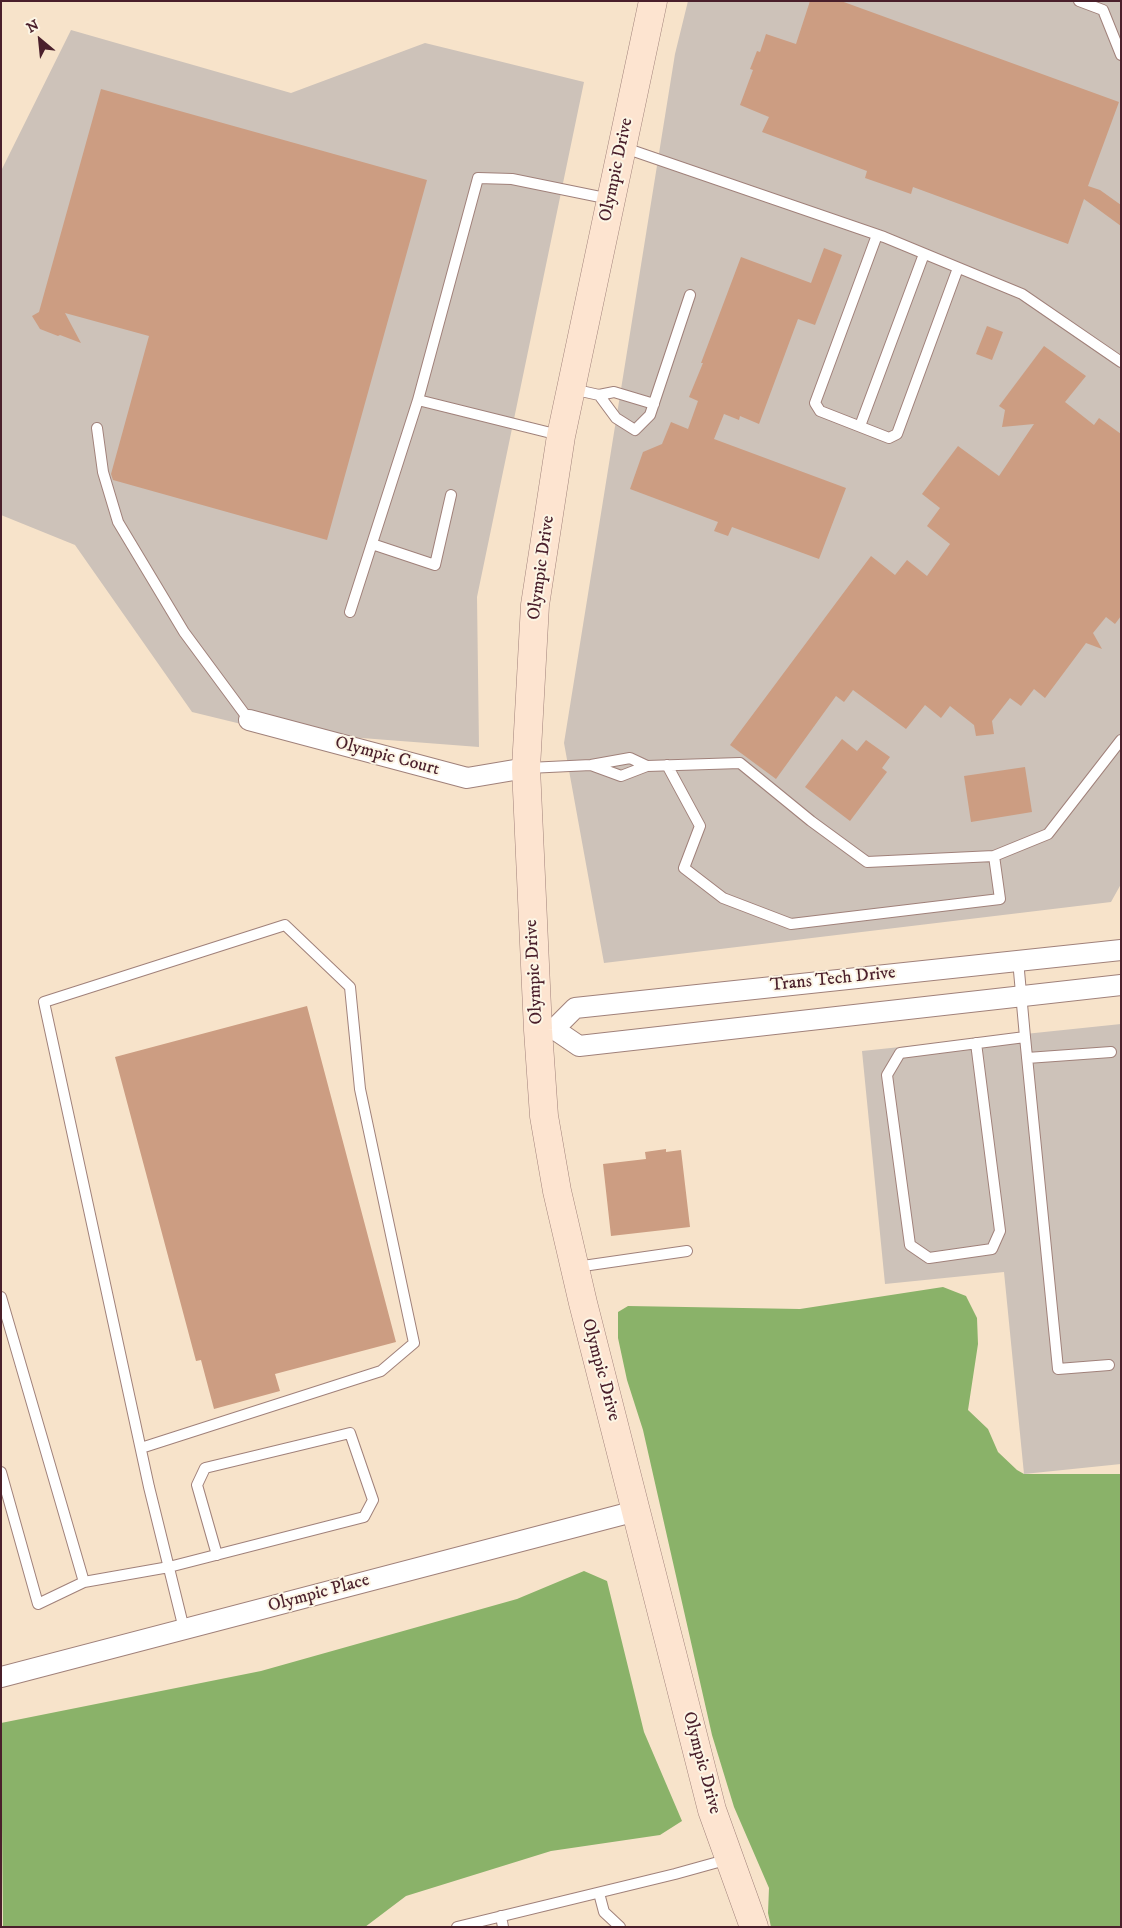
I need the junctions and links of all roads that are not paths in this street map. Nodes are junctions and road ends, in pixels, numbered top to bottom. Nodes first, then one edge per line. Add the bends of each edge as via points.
1 (653, 1) edge
2 (1079, 1) edge
3 (1121, 55) edge
4 (621, 146) junction
5 (611, 199) junction
6 (877, 235) junction
7 (924, 254) junction
8 (958, 268) junction
9 (690, 295) dead end
10 (1121, 362) edge
11 (571, 389) junction
12 (599, 395) junction
13 (418, 400) junction
14 (654, 404) junction
15 (860, 426) junction
16 (97, 428) dead end
17 (561, 436) junction
18 (451, 495) dead end
19 (372, 544) junction
20 (350, 612) dead end
21 (249, 720) joint
22 (1121, 740) edge
23 (667, 765) junction
24 (591, 766) junction
25 (647, 766) junction
26 (526, 768) junction
27 (994, 856) junction
28 (1121, 950) edge
29 (1018, 960) junction
30 (1121, 985) edge
31 (1021, 996) junction
32 (546, 1030) junction
33 (1025, 1037) junction
34 (976, 1043) junction
35 (1111, 1052) dead end
36 (1027, 1058) junction
37 (687, 1252) dead end
38 (575, 1268) junction
39 (1, 1297) edge
40 (1109, 1365) dead end
41 (141, 1448) junction
42 (1, 1472) edge
43 (636, 1511) junction
44 (217, 1554) junction
45 (169, 1567) junction
46 (84, 1582) junction
47 (184, 1629) junction
48 (1, 1677) edge
49 (730, 1859) junction
50 (599, 1892) junction
51 (502, 1922) edge
52 (458, 1927) edge
53 (620, 1927) edge
54 (754, 1927) edge

1 - 4 street, Olympic Drive
2 - 3 lane via 1103,10
4 - 5 street, Olympic Drive
4 - 6 lane
5 - 11 street, Olympic Drive
5 - 13 lane via 512,179 478,178
6 - 7 lane
6 - 15 lane via 815,402 820,411
7 - 8 lane
7 - 15 lane
8 - 10 lane via 1022,294
8 - 15 lane via 897,434 889,438
9 - 14 lane
11 - 12 lane
11 - 17 street, Olympic Drive
12 - 14 lane via 614,392
12 - 14 lane via 616,418 635,430 650,415
13 - 17 lane
13 - 19 lane
16 - 21 lane via 103,472 118,522 184,632
17 - 26 street, Olympic Drive via 535,605
18 - 19 lane via 435,565
19 - 20 lane
21 - 26 street, Olympic Court via 467,778
22 - 27 lane via 1048,834
23 - 25 lane
23 - 27 lane via 740,763 811,822 868,862
23 - 27 lane via 700,826 684,868 723,898 791,924 1000,898
24 - 25 lane via 630,758
24 - 25 lane via 621,776
24 - 26 lane
26 - 32 street, Olympic Drive
28 - 29 street, Trans Tech Drive
29 - 31 lane
29 - 32 street, Trans Tech Drive via 575,1008
30 - 31 street, Trans Tech Drive
31 - 32 street, Trans Tech Drive via 579,1046
31 - 33 lane
32 - 38 street, Olympic Drive via 544,1116
33 - 34 lane
33 - 36 lane
34 - 34 lane via 900,1053 887,1075 910,1245 929,1258 992,1249 1000,1231
35 - 36 lane
36 - 40 lane via 1058,1369
37 - 38 lane
38 - 43 street, Olympic Drive
39 - 46 lane
41 - 41 lane via 44,1002 285,925 350,987 360,1088 414,1343 381,1372
41 - 45 lane
42 - 46 lane via 38,1604
43 - 47 street, Olympic Place
43 - 49 street, Olympic Drive via 712,1810
44 - 44 lane via 364,1517 373,1500 350,1433 205,1468 198,1485
44 - 45 lane
45 - 46 lane
45 - 47 lane
47 - 48 street, Olympic Place
49 - 50 lane
49 - 54 street, Olympic Drive
50 - 51 lane
50 - 53 lane via 604,1912
51 - 52 lane

